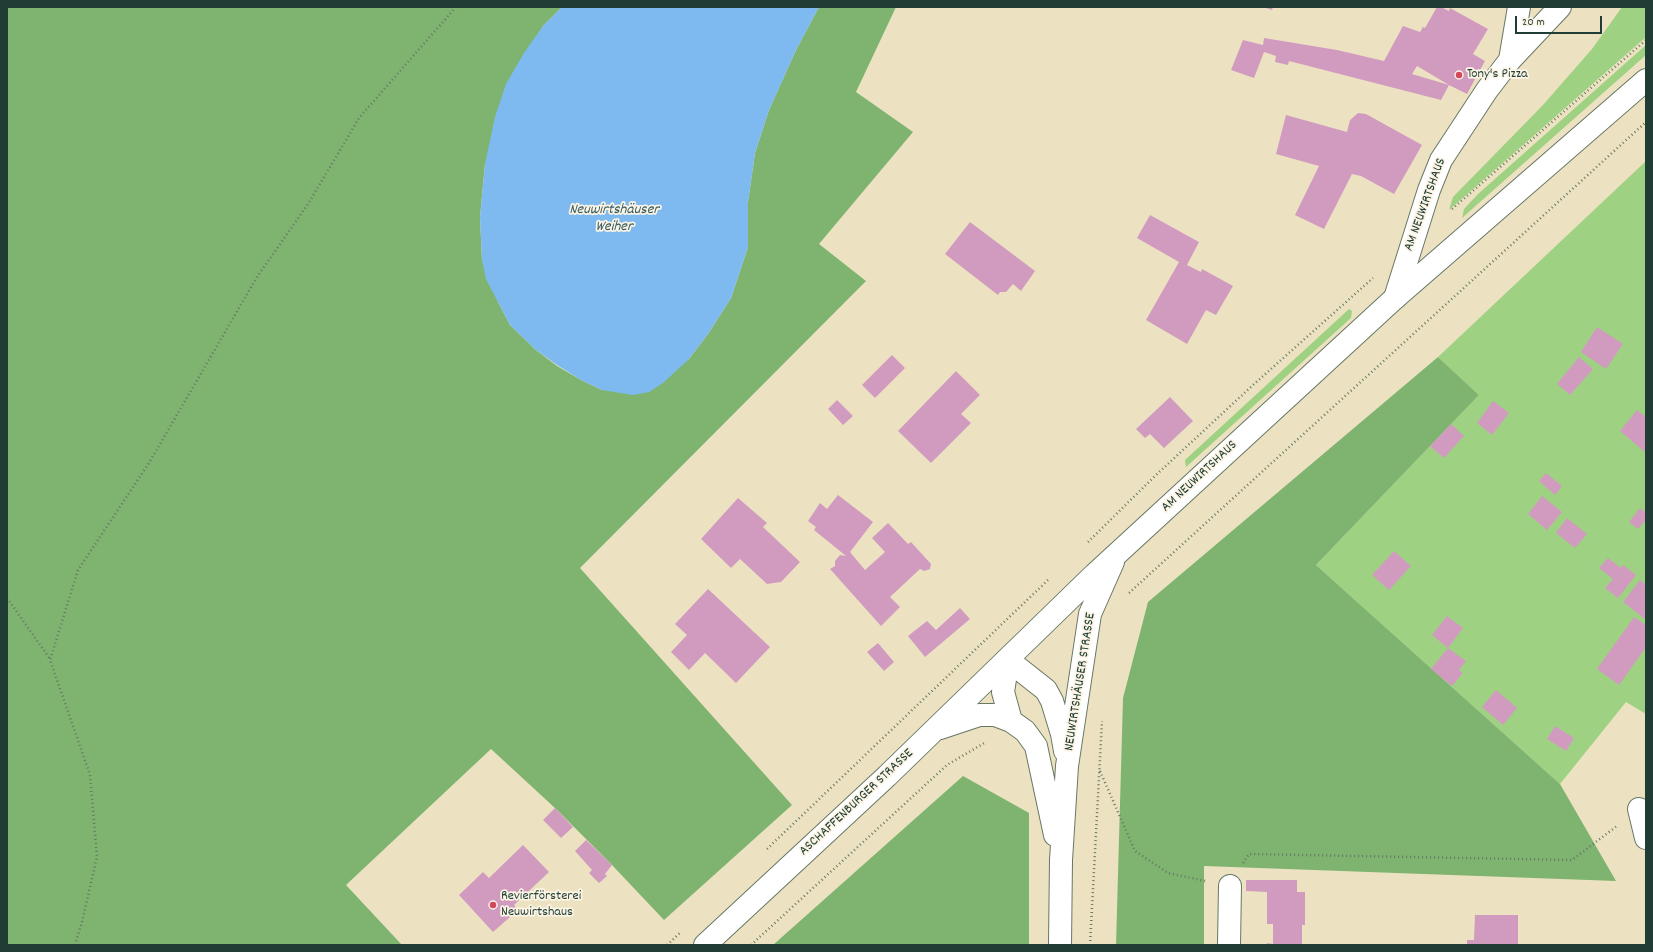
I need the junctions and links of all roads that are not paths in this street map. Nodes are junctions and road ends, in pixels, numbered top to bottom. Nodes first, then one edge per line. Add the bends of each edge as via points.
1 (1519, 7) edge
2 (1560, 7) edge
3 (1510, 60) junction
4 (1646, 80) edge
5 (1395, 298) junction
6 (1117, 554) junction
7 (1008, 660) junction
8 (1011, 721) junction
9 (933, 731) junction
10 (1067, 766) junction
11 (1639, 809) road end
12 (1646, 838) edge
13 (1061, 860) junction
14 (1230, 886) road end
15 (705, 945) edge
16 (1060, 945) edge
17 (1229, 945) edge

1 - 3 main road
2 - 3 main road, AM NEUWIRTSHAUS
3 - 5 main road, AM NEUWIRTSHAUS via 1440,160
4 - 5 main road, AM NEUWIRTSHAUS
5 - 6 main road, AM NEUWIRTSHAUS
6 - 7 main road, AM NEUWIRTSHAUS
6 - 10 main road, NEUWIRTSHÄUSER STRASSE via 1090,614
7 - 8 main road via 1003,692
7 - 9 main road, ASCHAFFENBURGER STRASSE
7 - 10 main road, NEUWIRTSHÄUSER STRASSE via 1046,690 1062,734
8 - 9 main road, NEUWIRTSHÄUSER STRASSE via 995,715 979,715
8 - 13 main road, NEUWIRTSHÄUSER STRASSE via 1025,731 1036,746
9 - 15 main road, ASCHAFFENBURGER STRASSE
10 - 13 main road, NEUWIRTSHÄUSER STRASSE
11 - 12 main road
13 - 16 main road, NEUWIRTSHÄUSER STRASSE
14 - 17 main road

